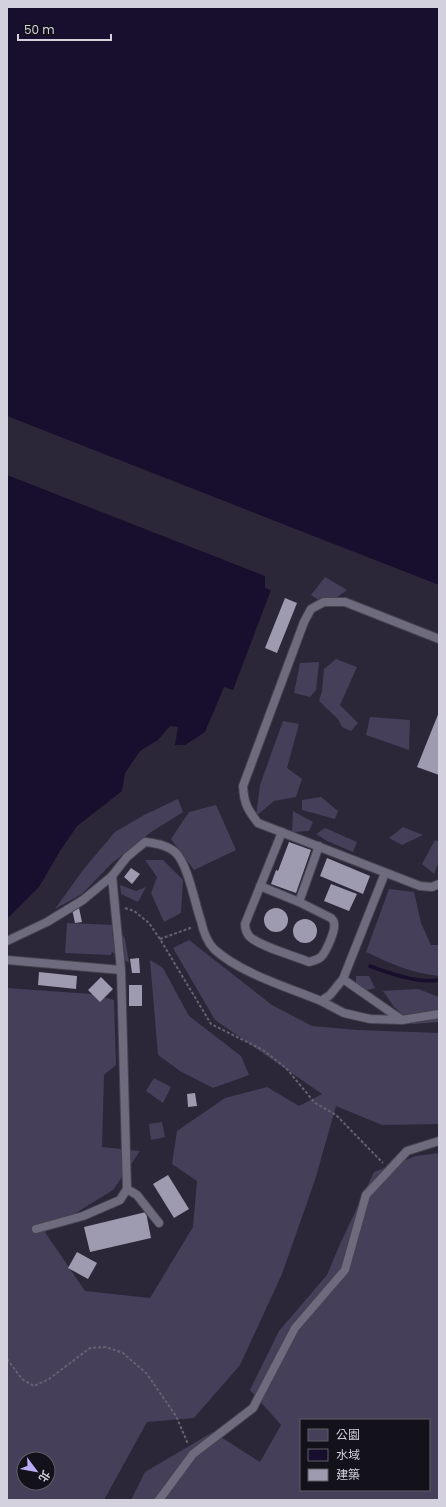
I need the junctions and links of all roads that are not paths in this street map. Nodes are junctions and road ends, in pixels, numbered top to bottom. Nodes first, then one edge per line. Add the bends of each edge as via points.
1 (439, 639) edge
2 (282, 832) junction
3 (319, 846) junction
4 (386, 873) junction
5 (112, 876) junction
6 (439, 884) edge
7 (260, 886) junction
8 (299, 902) junction
9 (7, 941) edge
10 (7, 960) edge
11 (121, 970) junction
12 (343, 979) junction
13 (321, 1001) junction
14 (439, 1014) edge
15 (402, 1020) junction
16 (439, 1141) edge
17 (127, 1189) junction
18 (159, 1223) dead end
19 (36, 1230) dead end
20 (159, 1500) edge

1 - 2 lane via 345,602 324,602 311,609 243,786 248,811 258,823
2 - 3 lane
2 - 7 lane
3 - 4 lane
3 - 8 lane
4 - 6 lane via 420,886 432,887
4 - 12 lane
5 - 9 lane via 83,900
5 - 11 lane
5 - 13 lane via 126,857 144,842 161,844 175,852 184,865 206,937 213,948 238,967
7 - 8 lane
7 - 8 lane via 245,924 249,936 256,942 309,962 315,961 325,951 334,922 326,914
10 - 11 lane
11 - 17 lane
12 - 13 lane via 330,995
12 - 15 lane
13 - 15 lane via 344,1013 370,1019
14 - 15 lane
16 - 20 lane via 407,1151 366,1195 345,1270 295,1328 253,1408 193,1454
17 - 18 lane via 137,1195
17 - 19 lane via 120,1200 83,1216

